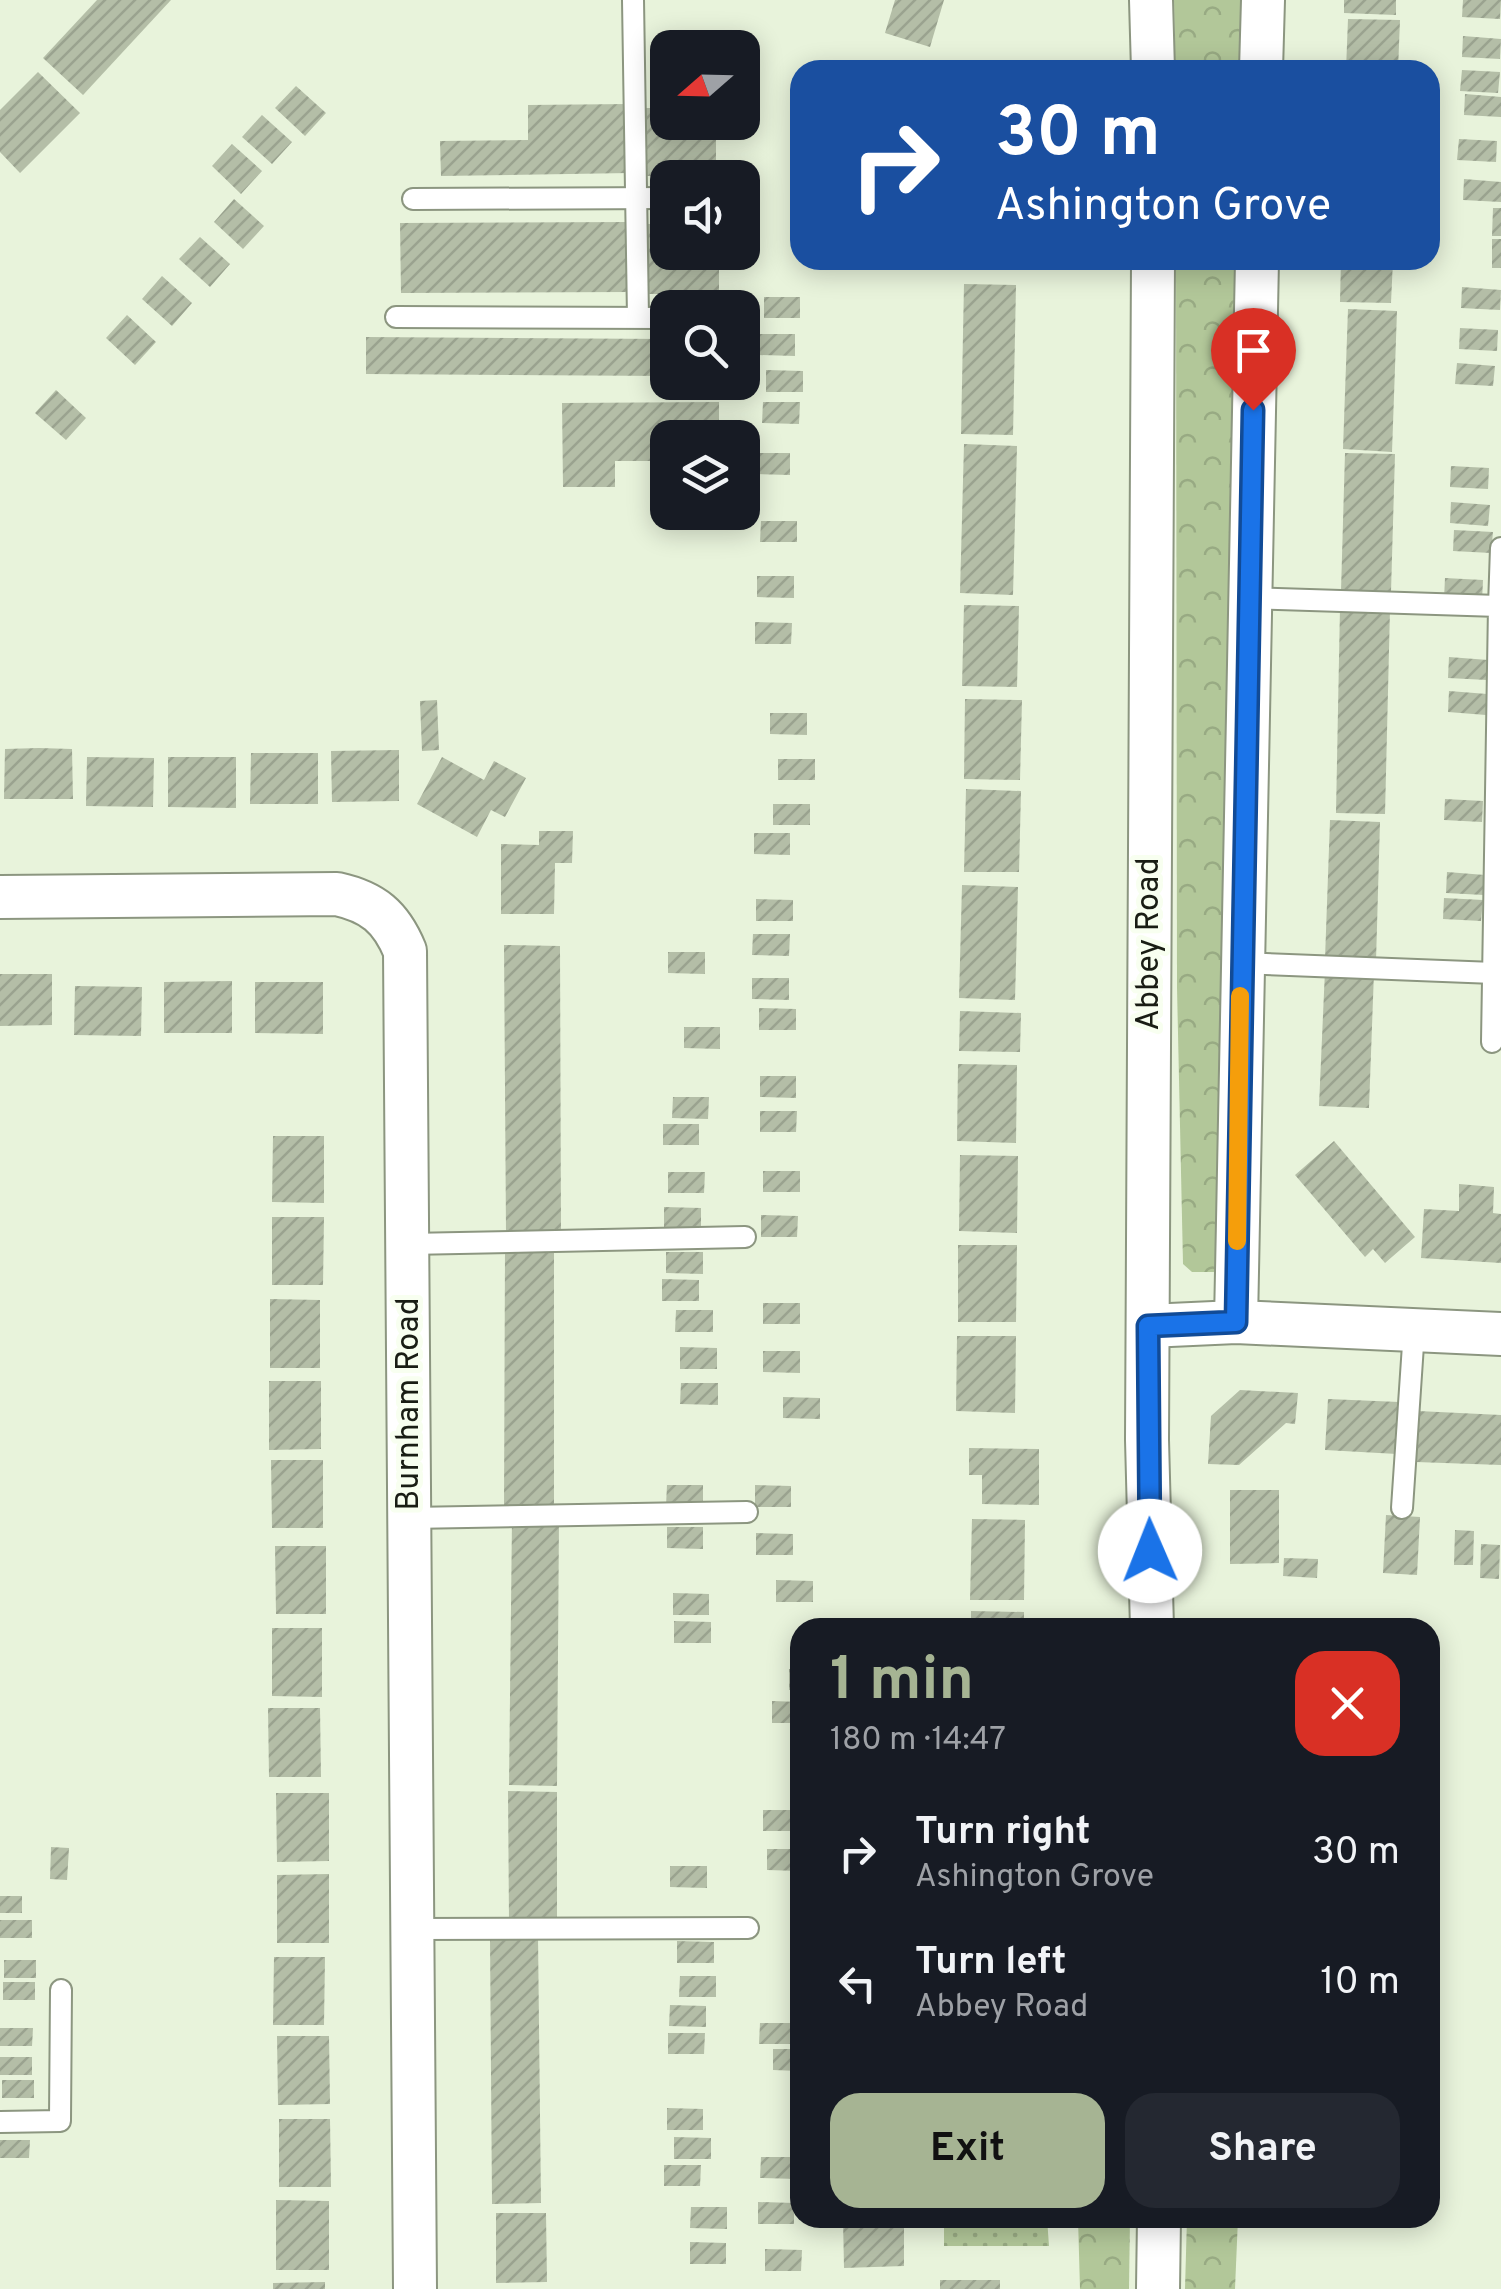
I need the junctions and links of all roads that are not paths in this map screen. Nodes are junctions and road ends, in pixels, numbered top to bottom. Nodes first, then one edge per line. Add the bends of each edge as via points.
1 (633, 0) edge
2 (1151, 0) edge
3 (1263, 0) edge
4 (1153, 60) edge
5 (1262, 60) edge
6 (636, 198) junction
7 (650, 198) edge
8 (413, 199) dead end
9 (1153, 270) edge
10 (1257, 270) edge
11 (396, 317) dead end
12 (638, 318) junction
13 (650, 318) edge
14 (1501, 548) edge
15 (1248, 598) junction
16 (1500, 615) edge
17 (0, 897) edge
18 (1240, 963) junction
19 (1494, 973) junction
20 (1492, 1042) dead end
21 (744, 1238) dead end
22 (410, 1244) junction
23 (1236, 1322) junction
24 (1148, 1326) junction
25 (1414, 1330) junction
26 (1501, 1334) edge
27 (1402, 1508) dead end
28 (748, 1512) dead end
29 (410, 1518) junction
30 (1152, 1618) edge
31 (748, 1928) dead end
32 (413, 1929) junction
33 (62, 1990) dead end
34 (0, 2122) edge
35 (1159, 2228) edge
36 (415, 2289) edge
37 (1158, 2289) edge

1 - 6 lane
2 - 4 street
3 - 5 street
6 - 7 lane
6 - 8 lane
6 - 12 lane
9 - 24 street, Abbey Road
10 - 15 street
11 - 12 lane
12 - 13 lane
14 - 16 lane
15 - 16 lane
15 - 18 street
16 - 19 lane
17 - 22 street, Burnham Road via 338,894 381,912 394,927 408,973
18 - 19 lane
18 - 23 street
19 - 20 lane
21 - 22 lane
22 - 29 street, Burnham Road
23 - 24 street
23 - 25 street
24 - 30 street, Abbey Road
25 - 26 street
25 - 27 lane
28 - 29 lane
29 - 32 street, Burnham Road
31 - 32 lane
32 - 36 street, Burnham Road
33 - 34 lane via 60,2121
35 - 37 street

